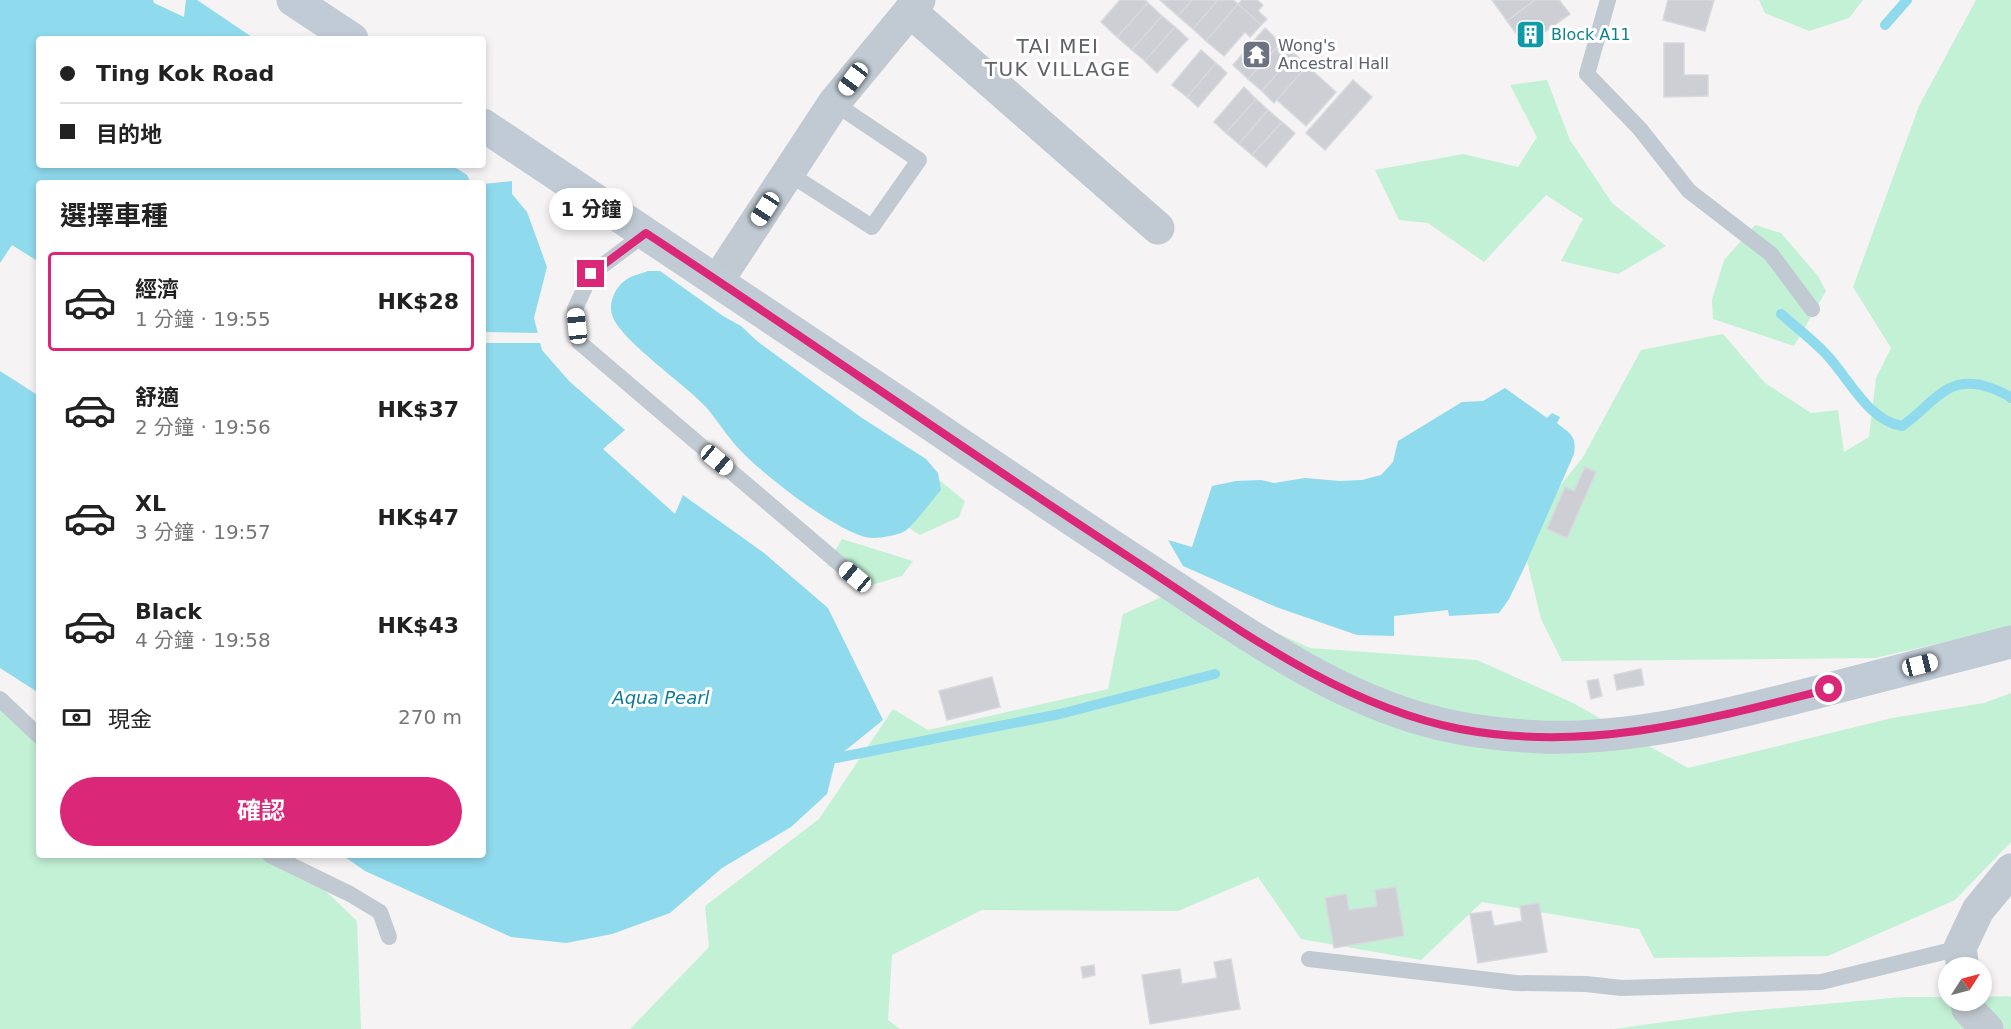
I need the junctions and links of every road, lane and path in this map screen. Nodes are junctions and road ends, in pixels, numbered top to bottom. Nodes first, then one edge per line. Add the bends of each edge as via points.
1 (293, 0) edge
2 (1608, 0) edge
3 (914, 6) edge
4 (347, 36) edge
5 (834, 103) junction
6 (486, 127) edge
7 (788, 173) junction
8 (1158, 228) dead end
9 (646, 233) junction
10 (718, 280) junction
11 (1812, 309) dead end
12 (855, 577) dead end
13 (2011, 642) edge
14 (0, 699) edge
15 (36, 733) edge
16 (276, 858) edge
17 (2011, 870) edge
18 (389, 937) dead end
19 (1962, 957) edge
20 (1310, 959) dead end
21 (1938, 962) edge
22 (1970, 1011) edge
23 (1987, 1029) edge

1 - 4 street
2 - 11 lane via 1587,74 1640,129 1689,191 1771,254
3 - 5 street
3 - 8 street
5 - 7 street
5 - 7 lane via 919,160 872,227
6 - 9 street
7 - 10 street
9 - 10 street
9 - 12 lane via 591,274 575,309 579,342
10 - 13 street via 1085,529 1255,639 1345,689 1427,721 1461,729 1540,736 1663,729
14 - 15 lane
16 - 18 lane via 380,912
17 - 19 street via 1978,910
20 - 21 lane via 1516,983 1622,988 1821,982
22 - 23 street

